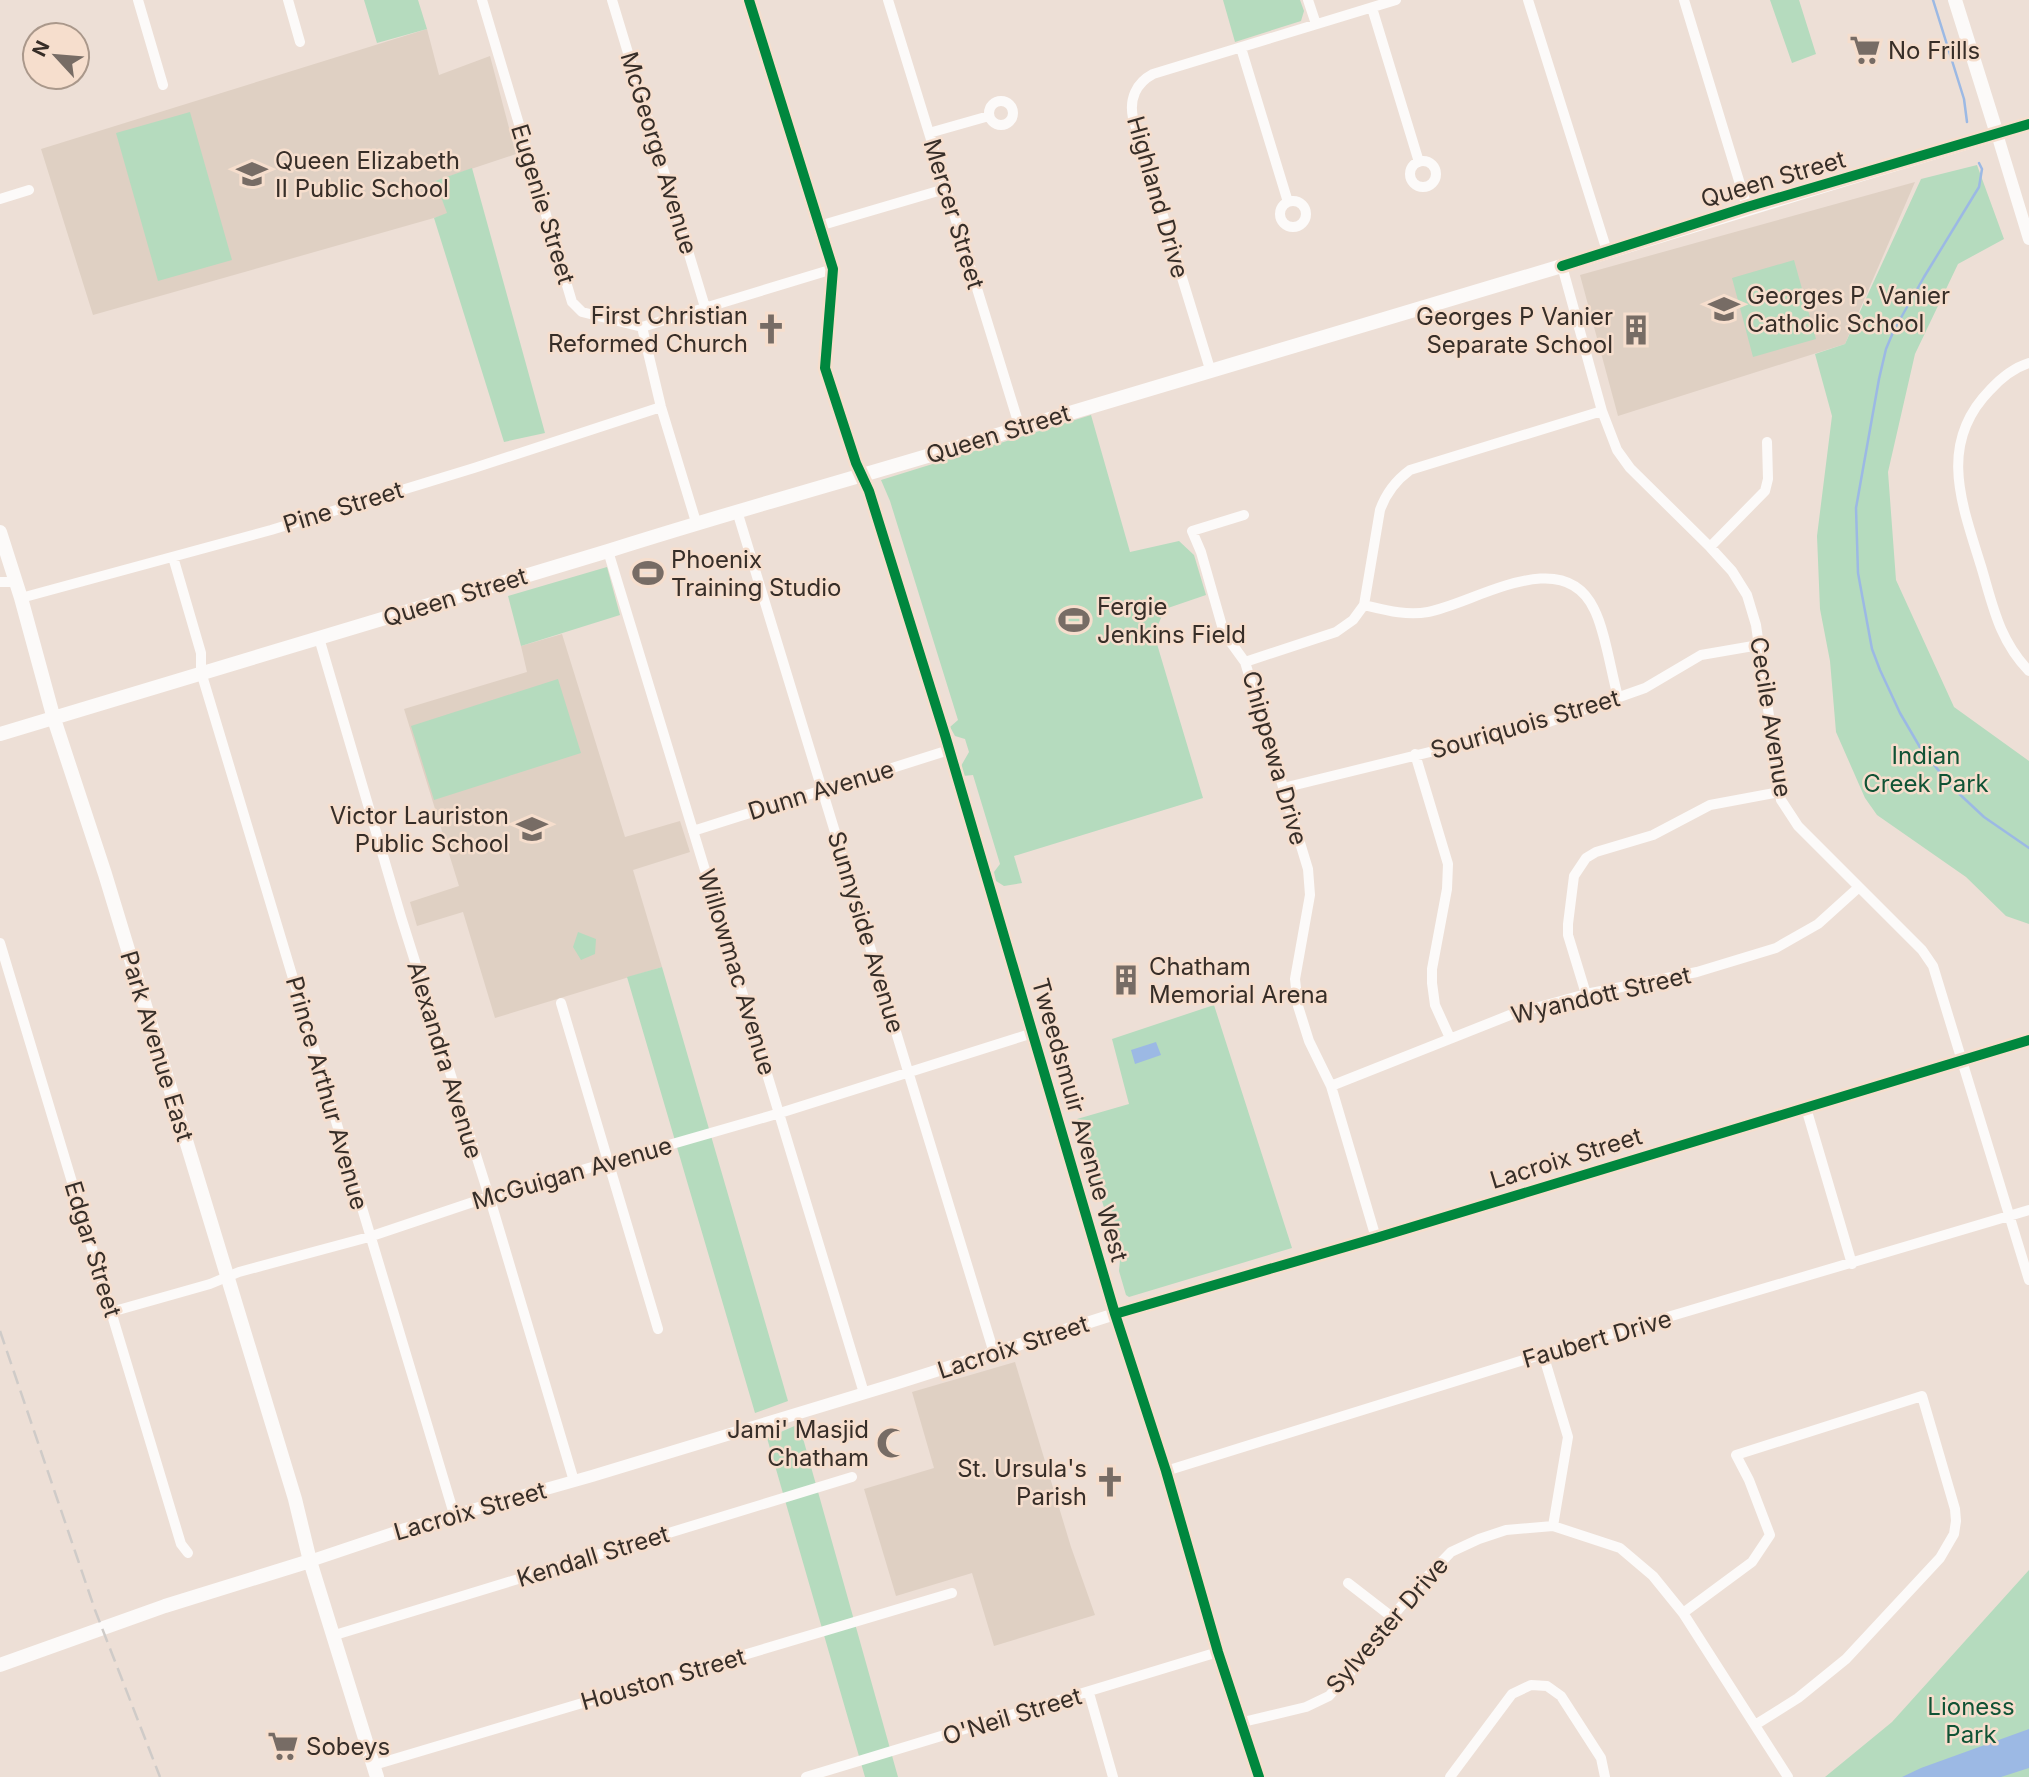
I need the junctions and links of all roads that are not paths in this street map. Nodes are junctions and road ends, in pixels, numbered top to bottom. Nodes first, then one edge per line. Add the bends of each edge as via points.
1 (138, 0) edge
2 (288, 0) edge
3 (482, 0) edge
4 (612, 0) edge
5 (749, 0) edge
6 (888, 0) edge
7 (1308, 0) edge
8 (1396, 0) edge
9 (1528, 0) edge
10 (1684, 0) edge
11 (1955, 0) edge
12 (1371, 8) junction
13 (1316, 24) junction
14 (300, 42) dead end
15 (1241, 48) junction
16 (163, 85) dead end
17 (989, 116) dead end
18 (2029, 124) edge
19 (929, 133) junction
20 (1997, 134) junction
21 (1419, 162) dead end
22 (945, 189) junction
23 (29, 190) dead end
24 (0, 199) edge
25 (1288, 202) dead end
26 (1747, 207) junction
27 (819, 226) junction
28 (2029, 239) edge
29 (1607, 251) junction
30 (1562, 265) junction
31 (833, 269) junction
32 (705, 307) junction
33 (642, 327) junction
34 (2029, 363) edge
35 (1210, 369) junction
36 (661, 407) junction
37 (1602, 411) junction
38 (1020, 428) junction
39 (1767, 442) dead end
40 (862, 475) junction
41 (737, 511) junction
42 (1244, 515) dead end
43 (696, 522) junction
44 (0, 532) edge
45 (1710, 547) junction
46 (608, 551) junction
47 (173, 557) junction
48 (0, 582) edge
49 (15, 582) junction
50 (21, 598) junction
51 (1364, 605) junction
52 (319, 638) junction
53 (1759, 645) junction
54 (1245, 662) junction
55 (2029, 671) edge
56 (201, 672) junction
57 (1618, 697) junction
58 (54, 719) junction
59 (0, 734) edge
60 (949, 750) junction
61 (1415, 754) junction
62 (1283, 788) junction
63 (823, 790) junction
64 (1780, 792) junction
65 (693, 831) junction
66 (1859, 887) junction
67 (0, 943) edge
68 (1586, 993) junction
69 (561, 1003) dead end
70 (1033, 1033) junction
71 (1450, 1038) junction
72 (2029, 1041) edge
73 (1962, 1061) junction
74 (908, 1073) junction
75 (1331, 1086) junction
76 (1806, 1108) junction
77 (780, 1113) junction
78 (609, 1162) junction
79 (488, 1197) junction
80 (2029, 1210) edge
81 (2010, 1216) junction
82 (369, 1237) junction
83 (1376, 1238) junction
84 (1852, 1264) junction
85 (227, 1278) junction
86 (2029, 1280) edge
87 (111, 1312) junction
88 (1115, 1314) junction
89 (658, 1329) dead end
90 (994, 1353) junction
91 (1543, 1354) junction
92 (864, 1393) junction
93 (1167, 1471) junction
94 (852, 1476) dead end
95 (574, 1481) junction
96 (454, 1514) junction
97 (1553, 1527) junction
98 (188, 1553) dead end
99 (310, 1561) junction
100 (1348, 1583) dead end
101 (952, 1593) dead end
102 (1683, 1613) junction
103 (1392, 1617) junction
104 (335, 1635) junction
105 (1218, 1652) junction
106 (0, 1665) edge
107 (1089, 1692) junction
108 (1243, 1722) junction
109 (1755, 1724) junction
110 (375, 1771) edge
111 (806, 1777) edge
112 (1113, 1777) edge
113 (1259, 1777) edge
114 (1450, 1777) edge
115 (1605, 1777) edge
116 (1788, 1777) edge

1 - 16 street
2 - 14 street
3 - 33 street, Eugenie Street via 572,302 582,312
4 - 32 street, McGeorge Avenue
5 - 27 street
6 - 19 street, Mercer Street
7 - 13 street
8 - 12 street, Highland Drive
9 - 29 street
10 - 26 street
11 - 20 main road
12 - 13 street, Highland Drive
12 - 21 street
13 - 15 street, Highland Drive
15 - 25 street
15 - 35 street, Highland Drive via 1148,76 1132,100 1133,118
17 - 19 street
18 - 20 main road, Queen Street
19 - 22 street, Mercer Street
20 - 26 main road, Queen Street
20 - 28 street
22 - 27 street
22 - 38 street, Mercer Street
23 - 24 street
26 - 29 main road, Queen Street
27 - 31 street
29 - 30 main road, Queen Street
30 - 35 main road, Queen Street
30 - 37 street, Cecile Avenue
31 - 32 street
31 - 40 street, Tweedsmuir Avenue West via 825,368
32 - 33 street
33 - 36 street
34 - 55 street via 2007,374 1980,401 1963,436 1957,464 1960,495 2000,629
35 - 38 main road, Queen Street
36 - 43 street
36 - 47 street, Pine Street
37 - 45 street, Cecile Avenue via 1623,460
37 - 51 street via 1418,466 1402,476 1380,510
38 - 40 main road, Queen Street
39 - 45 street via 1765,491
40 - 41 main road, Queen Street
40 - 60 street, Tweedsmuir Avenue West
41 - 43 main road, Queen Street
41 - 63 street, Sunnyside Avenue
42 - 54 street via 1192,531 1224,633
43 - 46 main road, Queen Street
44 - 49 main road, Park Avenue East
45 - 53 street, Cecile Avenue via 1748,595
46 - 52 main road, Queen Street
46 - 65 street, Willowmac Avenue
47 - 50 street, Pine Street
47 - 56 street, Prince Arthur Avenue via 202,655
48 - 49 street
49 - 50 main road, Park Avenue East
50 - 58 main road, Park Avenue East
51 - 54 street, Chippewa Drive via 1336,632
51 - 57 street via 1407,614 1443,609 1524,580 1567,583 1595,609
52 - 56 main road, Queen Street
52 - 79 street, Alexandra Avenue
53 - 57 street, Souriquois Street via 1700,655 1645,688
53 - 64 street, Cecile Avenue
54 - 62 street, Chippewa Drive
56 - 58 main road, Queen Street
56 - 82 street, Prince Arthur Avenue
57 - 61 street, Souriquois Street via 1540,725
58 - 59 main road, Queen Street
58 - 85 main road, Park Avenue East
60 - 63 street, Dunn Avenue
60 - 70 street, Tweedsmuir Avenue West
61 - 62 street, Souriquois Street
61 - 71 street via 1448,864 1432,983 1435,1005
62 - 75 street, Chippewa Drive via 1310,882 1295,979 1297,1006
63 - 65 street, Dunn Avenue
63 - 74 street, Sunnyside Avenue
64 - 66 street, Cecile Avenue via 1791,818
64 - 68 street via 1710,805 1653,835 1586,858 1574,876 1568,925
65 - 77 street, Willowmac Avenue
66 - 68 street, Wyandott Street via 1818,924 1776,947 1697,972
66 - 73 street, Cecile Avenue via 1928,957
67 - 87 street, Edgar Street
68 - 71 street, Wyandott Street
69 - 78 street
70 - 74 street, McGuigan Avenue
70 - 88 street, Tweedsmuir Avenue West
71 - 75 street, Wyandott Street
72 - 73 street, Lacroix Street
73 - 76 street, Lacroix Street
73 - 81 street, Cecile Avenue
74 - 77 street, McGuigan Avenue
74 - 90 street, Sunnyside Avenue
75 - 83 street, Chippewa Drive
76 - 83 street, Lacroix Street
76 - 84 street
77 - 78 street, McGuigan Avenue
77 - 92 street, Willowmac Avenue
78 - 79 street, McGuigan Avenue
78 - 89 street
79 - 82 street, McGuigan Avenue
79 - 95 street, Alexandra Avenue
80 - 81 street, Faubert Drive
81 - 84 street, Faubert Drive
81 - 86 street, Cecile Avenue
82 - 85 street, McGuigan Avenue
82 - 96 street, Prince Arthur Avenue
83 - 88 street, Lacroix Street
84 - 91 street, Faubert Drive
85 - 87 street, McGuigan Avenue
85 - 99 main road, Park Avenue East
87 - 98 street, Edgar Street via 181,1544
88 - 90 street, Lacroix Street
88 - 93 street, Tweedsmuir Avenue West
90 - 92 street, Lacroix Street
91 - 93 street, Faubert Drive
91 - 97 street via 1568,1437
92 - 95 street, Lacroix Street
93 - 105 street, Tweedsmuir Avenue West
94 - 104 street, Kendall Street
95 - 96 street, Lacroix Street
96 - 99 street, Lacroix Street
97 - 102 street, Sylvester Drive via 1620,1548 1653,1576
97 - 103 street, Sylvester Drive via 1506,1530 1451,1552
99 - 104 main road, Park Avenue East
99 - 106 main road, Lacroix Street
100 - 103 street
101 - 110 street, Houston Street
102 - 109 street, Sylvester Drive
102 - 109 street via 1752,1562 1770,1535 1736,1455 1922,1396 1955,1509 1948,1547 1846,1659 1798,1698
103 - 108 street, Sylvester Drive via 1329,1696 1306,1707
104 - 110 main road, Park Avenue East
105 - 107 street, O'Neil Street
105 - 108 street, Tweedsmuir Avenue West
107 - 111 street, O'Neil Street
107 - 112 street
108 - 113 street, Tweedsmuir Avenue West
109 - 116 street, Sylvester Drive
114 - 115 street via 1512,1694 1531,1685 1547,1686 1562,1696 1601,1758

